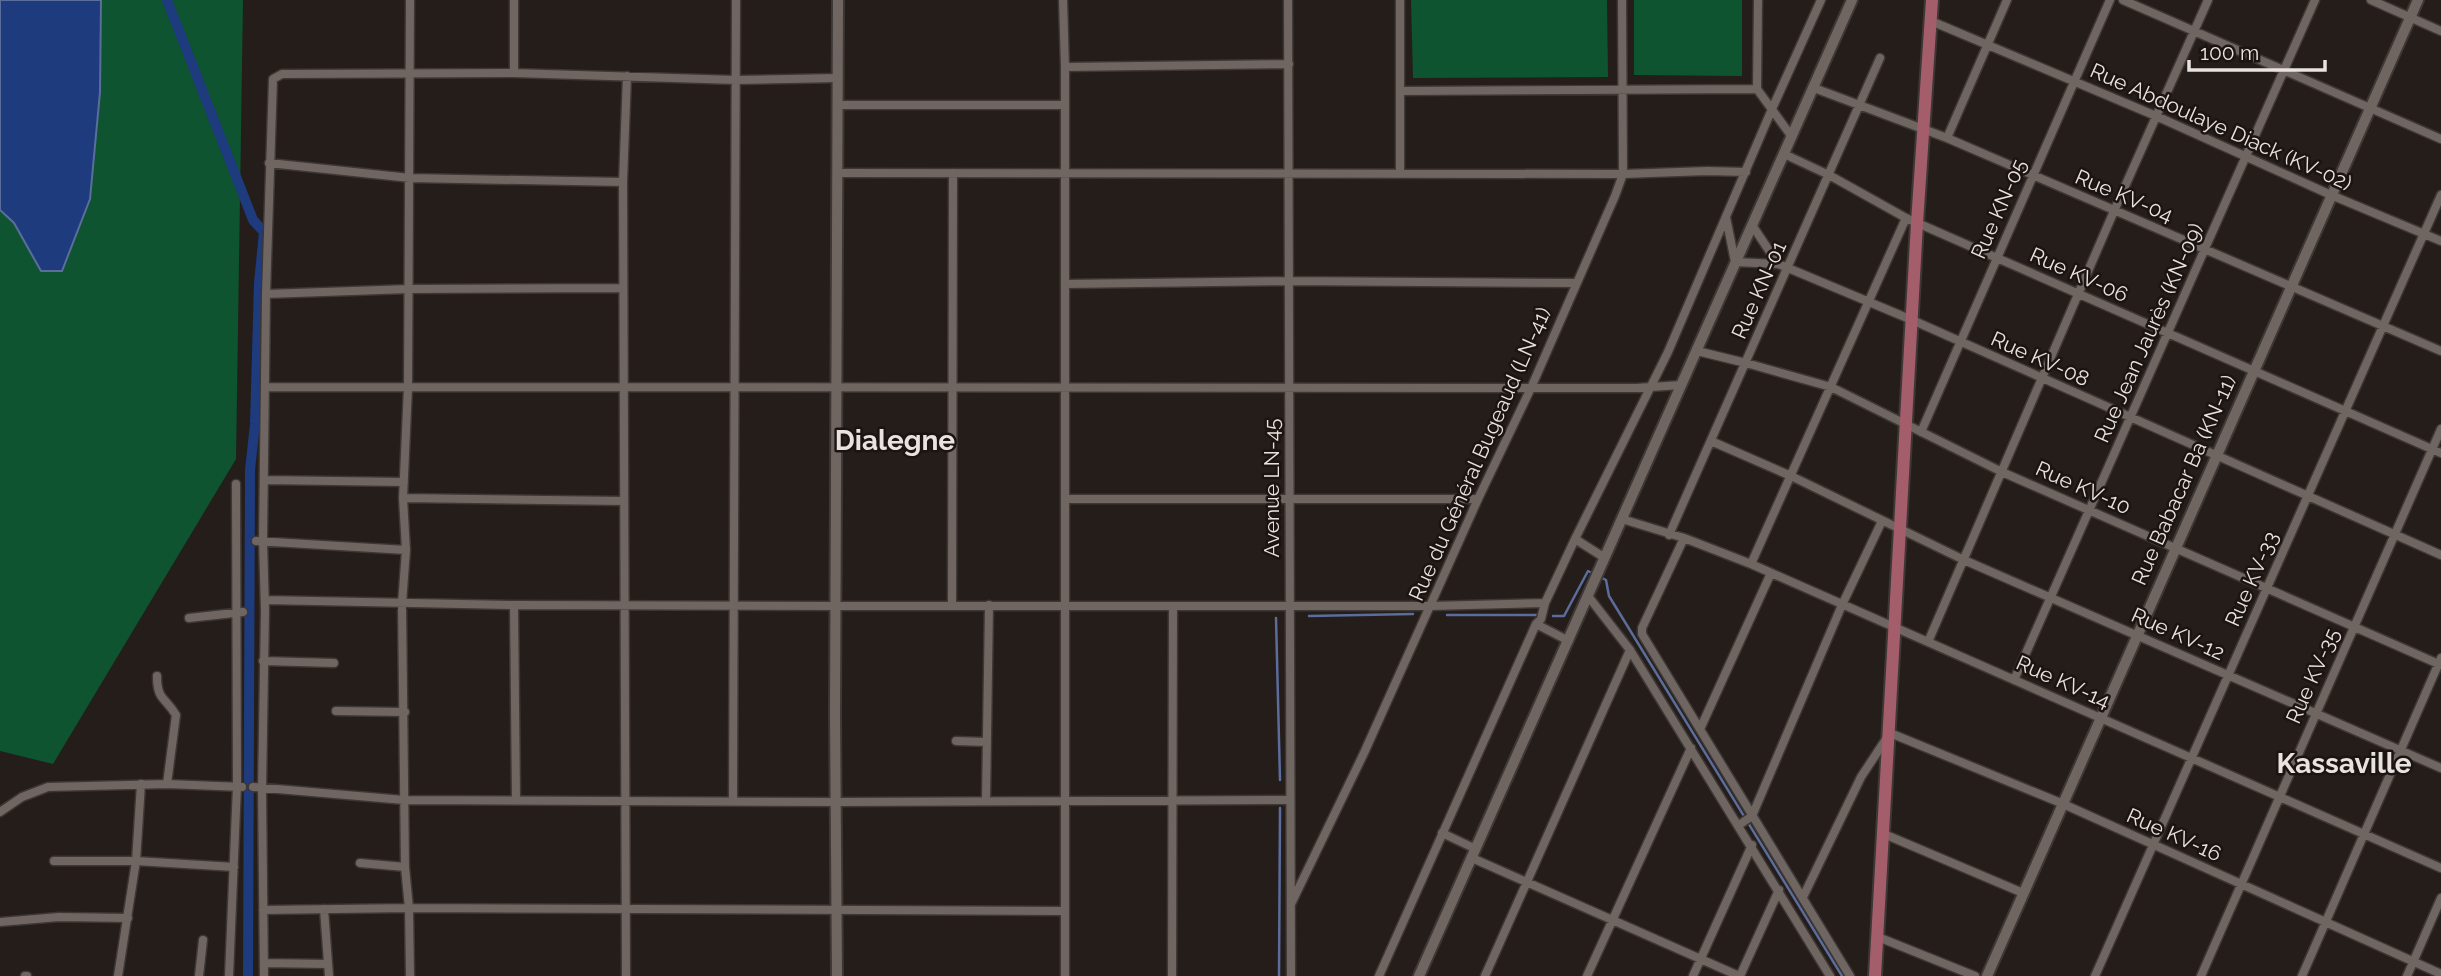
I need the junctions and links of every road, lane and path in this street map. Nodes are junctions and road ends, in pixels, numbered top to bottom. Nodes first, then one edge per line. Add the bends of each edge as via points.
1 (411, 0) edge
2 (514, 0) edge
3 (736, 0) edge
4 (838, 0) edge
5 (1063, 0) edge
6 (1289, 0) edge
7 (1400, 0) edge
8 (1622, 0) edge
9 (1758, 0) edge
10 (1821, 0) edge
11 (1852, 0) edge
12 (1932, 0) edge
13 (2007, 0) edge
14 (2110, 0) edge
15 (2123, 0) edge
16 (2208, 0) edge
17 (2315, 0) edge
18 (2371, 0) edge
19 (2418, 0) edge
20 (2410, 17) junction
21 (1931, 21) junction
22 (2194, 31) junction
23 (2441, 31) edge
24 (1988, 44) junction
25 (1880, 58) dead end
26 (1289, 64) junction
27 (1065, 67) junction
28 (2284, 71) junction
29 (514, 73) junction
30 (411, 74) junction
31 (627, 76) junction
32 (838, 78) junction
33 (736, 80) junction
34 (2074, 81) junction
35 (1814, 88) junction
36 (1757, 89) junction
37 (1622, 90) junction
38 (1400, 91) junction
39 (1860, 104) junction
40 (838, 105) junction
41 (1065, 105) junction
42 (2370, 108) junction
43 (1772, 109) junction
44 (2156, 116) junction
45 (1925, 131) junction
46 (1792, 137) junction
47 (1947, 138) junction
48 (2441, 139) edge
49 (1784, 154) junction
50 (2245, 157) junction
51 (269, 163) junction
52 (1746, 172) junction
53 (838, 173) junction
54 (953, 173) junction
55 (1065, 173) junction
56 (1289, 173) junction
57 (1400, 173) junction
58 (1623, 174) junction
59 (1829, 175) junction
60 (2033, 176) junction
61 (410, 178) junction
62 (623, 182) junction
63 (2332, 195) junction
64 (2441, 195) edge
65 (2114, 211) junction
66 (1726, 216) junction
67 (1912, 220) junction
68 (1752, 225) junction
69 (2424, 234) junction
70 (2441, 241) edge
71 (2205, 250) junction
72 (1997, 258) junction
73 (1735, 262) junction
74 (1777, 264) junction
75 (1788, 268) junction
76 (1289, 281) junction
77 (1576, 283) junction
78 (1065, 284) junction
79 (2291, 287) junction
80 (623, 288) junction
81 (409, 289) junction
82 (266, 294) junction
83 (2078, 294) junction
84 (1868, 302) junction
85 (1912, 320) junction
86 (2383, 326) junction
87 (2168, 333) junction
88 (1960, 343) junction
89 (1697, 351) junction
90 (2441, 351) edge
91 (1746, 362) junction
92 (2254, 371) junction
93 (2042, 379) junction
94 (1681, 385) junction
95 (267, 387) junction
96 (408, 387) junction
97 (624, 387) junction
98 (837, 387) junction
99 (1831, 387) junction
100 (734, 388) junction
101 (952, 388) junction
102 (1065, 388) junction
103 (1289, 388) junction
104 (1531, 388) junction
105 (1649, 388) junction
106 (2345, 411) junction
107 (2130, 418) junction
108 (1906, 426) junction
109 (2441, 429) edge
110 (1921, 432) junction
111 (1711, 441) junction
112 (2432, 449) junction
113 (2441, 453) edge
114 (2217, 456) junction
115 (2002, 471) junction
116 (1791, 476) junction
117 (265, 480) junction
118 (404, 482) junction
119 (236, 484) dead end
120 (2308, 496) junction
121 (403, 498) junction
122 (1065, 499) junction
123 (1290, 499) junction
124 (1478, 499) junction
125 (624, 501) junction
126 (2089, 510) junction
127 (1622, 519) junction
128 (1882, 521) junction
129 (1902, 529) junction
130 (1669, 534) junction
131 (2395, 535) junction
132 (1684, 538) junction
133 (1575, 539) junction
134 (260, 541) junction
135 (2176, 548) junction
136 (405, 551) junction
137 (2441, 555) edge
138 (1605, 558) junction
139 (1964, 560) junction
140 (1751, 564) junction
141 (1771, 573) junction
142 (2267, 588) junction
143 (1588, 596) junction
144 (2050, 597) junction
145 (1545, 603) junction
146 (402, 604) junction
147 (514, 605) junction
148 (625, 605) junction
149 (733, 605) junction
150 (951, 605) junction
151 (989, 605) junction
152 (836, 606) junction
153 (1065, 606) junction
154 (1173, 606) junction
155 (1290, 606) junction
156 (1431, 606) junction
157 (1842, 606) junction
158 (262, 607) junction
159 (239, 612) junction
160 (189, 618) dead end
161 (1536, 624) junction
162 (2354, 626) junction
163 (1895, 629) junction
164 (2135, 634) junction
165 (1569, 641) junction
166 (1928, 642) junction
167 (1630, 650) junction
168 (263, 662) junction
169 (2440, 662) edge
170 (334, 663) dead end
171 (2229, 675) junction
172 (157, 677) dead end
173 (2014, 680) junction
174 (336, 711) dead end
175 (405, 712) junction
176 (2316, 713) junction
177 (2099, 717) junction
178 (1701, 727) junction
179 (1890, 733) junction
180 (956, 741) dead end
181 (986, 741) junction
182 (1691, 748) junction
183 (2400, 750) junction
184 (2192, 758) junction
185 (2441, 768) edge
186 (141, 784) junction
187 (167, 784) junction
188 (239, 786) junction
189 (257, 788) junction
190 (1731, 797) junction
191 (2279, 797) junction
192 (516, 799) junction
193 (626, 799) junction
194 (404, 800) junction
195 (733, 800) junction
196 (1065, 800) junction
197 (1172, 800) junction
198 (1290, 800) junction
199 (986, 801) junction
200 (836, 802) junction
201 (2061, 803) junction
202 (0, 812) edge
203 (1746, 821) junction
204 (1442, 833) junction
205 (1884, 834) junction
206 (2364, 835) junction
207 (1752, 845) junction
208 (2153, 845) junction
209 (1474, 854) junction
210 (54, 861) dead end
211 (136, 861) junction
212 (360, 863) dead end
213 (233, 867) junction
214 (405, 867) junction
215 (2441, 869) edge
216 (1528, 883) junction
217 (2241, 884) junction
218 (1779, 890) junction
219 (2023, 893) junction
220 (1803, 897) junction
221 (2441, 898) edge
222 (1291, 904) junction
223 (409, 908) junction
224 (324, 909) junction
225 (836, 909) junction
226 (263, 910) junction
227 (626, 910) junction
228 (1065, 911) junction
229 (128, 918) junction
230 (1612, 920) junction
231 (0, 922) edge
232 (2326, 922) junction
233 (1878, 937) junction
234 (203, 940) dead end
235 (1700, 959) junction
236 (2413, 961) junction
237 (264, 963) junction
238 (328, 964) junction
239 (2441, 974) edge
240 (118, 976) edge
241 (200, 976) edge
242 (229, 976) edge
243 (264, 976) edge
244 (328, 976) edge
245 (410, 976) edge
246 (626, 976) edge
247 (837, 976) edge
248 (1065, 976) edge
249 (1172, 976) edge
250 (1291, 976) edge
251 (1379, 976) edge
252 (1419, 976) edge
253 (1485, 976) edge
254 (1587, 976) edge
255 (1693, 976) edge
256 (1740, 976) edge
257 (1830, 976) edge
258 (1850, 976) edge
259 (1875, 976) edge
260 (1975, 976) edge
261 (1987, 976) edge
262 (2095, 976) edge
263 (2201, 976) edge
264 (2302, 976) edge
265 (2407, 976) edge

1 - 30 street
2 - 29 street
3 - 33 street
4 - 32 street
5 - 27 street
6 - 26 street, Avenue LN-45
7 - 38 street
8 - 37 street, Rue du Général Bugeaud (LN-41)
9 - 36 street
10 - 43 street
11 - 35 street
12 - 21 main road
13 - 24 street
14 - 34 street, Rue KN-05
15 - 22 street
16 - 22 street
17 - 28 street, Rue Jean Jaurès (KN-09)
18 - 20 street
19 - 20 street, Rue Babacar Ba (KN-11)
20 - 23 street
20 - 42 street, Rue Babacar Ba (KN-11)
21 - 24 street, Rue Abdoulaye Diack (KV-02)
21 - 45 main road
22 - 28 street
22 - 44 street
24 - 34 street, Rue Abdoulaye Diack (KV-02)
24 - 47 street
25 - 39 street, Rue KN-01
26 - 27 street
26 - 56 street, Avenue LN-45
27 - 41 street
28 - 42 street
28 - 50 street, Rue Jean Jaurès (KN-09)
29 - 30 street
29 - 31 street
30 - 51 street via 278,76 271,82
30 - 61 street
31 - 33 street
31 - 62 street
32 - 33 street
32 - 40 street
33 - 100 street
34 - 44 street, Rue Abdoulaye Diack (KV-02)
34 - 60 street, Rue KN-05
35 - 39 street, Rue KV-04
35 - 46 street
36 - 37 street
36 - 43 street
37 - 38 street
37 - 58 street, Rue du Général Bugeaud (LN-41)
38 - 57 street
39 - 45 street, Rue KV-04
39 - 59 street, Rue KN-01
40 - 41 street
40 - 53 street
41 - 55 street
42 - 48 street
42 - 63 street, Rue Babacar Ba (KN-11)
43 - 46 street
43 - 52 street
44 - 50 street, Rue Abdoulaye Diack (KV-02)
44 - 65 street
45 - 47 street, Rue KV-04
45 - 67 main road
46 - 49 street
47 - 60 street, Rue KV-04
49 - 59 street, Rue KV-06
49 - 68 street
50 - 63 street, Rue Abdoulaye Diack (KV-02)
50 - 71 street, Rue Jean Jaurès (KN-09)
51 - 61 street
51 - 82 street
52 - 58 street
52 - 66 street
53 - 54 street
53 - 98 street
54 - 55 street
54 - 101 street
55 - 56 street
55 - 78 street
56 - 57 street
56 - 76 street, Avenue LN-45
57 - 58 street
58 - 77 street, Rue du Général Bugeaud (LN-41)
59 - 67 street, Rue KV-06
59 - 75 street, Rue KN-01
60 - 65 street, Rue KV-04
60 - 72 street, Rue KN-05
61 - 62 street
61 - 81 street
62 - 80 street
63 - 69 street, Rue Abdoulaye Diack (KV-02)
63 - 79 street, Rue Babacar Ba (KN-11)
64 - 69 street, Rue KV-33
65 - 71 street, Rue KV-04
65 - 83 street
66 - 73 street
66 - 105 street
67 - 72 street, Rue KV-06
67 - 84 street
67 - 85 main road
68 - 73 street
68 - 74 street
69 - 70 street, Rue Abdoulaye Diack (KV-02)
69 - 86 street, Rue KV-33
71 - 79 street, Rue KV-04
71 - 87 street, Rue Jean Jaurès (KN-09)
72 - 83 street, Rue KV-06
72 - 88 street, Rue KN-05
73 - 74 street, Rue KV-08
73 - 89 street
74 - 75 street, Rue KV-08
75 - 84 street, Rue KV-08
75 - 91 street, Rue KN-01
76 - 77 street
76 - 78 street
76 - 103 street, Avenue LN-45
77 - 104 street, Rue du Général Bugeaud (LN-41)
78 - 102 street
79 - 86 street, Rue KV-04
79 - 92 street, Rue Babacar Ba (KN-11)
80 - 81 street
80 - 97 street
81 - 82 street
81 - 96 street
82 - 95 street
83 - 87 street, Rue KV-06
83 - 93 street
84 - 85 street, Rue KV-08
84 - 99 street
85 - 88 street, Rue KV-08
85 - 108 main road
86 - 90 street, Rue KV-04
86 - 106 street, Rue KV-33
87 - 92 street, Rue KV-06
87 - 107 street, Rue Jean Jaurès (KN-09)
88 - 93 street, Rue KV-08
88 - 110 street, Rue KN-05
89 - 91 street, Rue KV-10
89 - 94 street
91 - 99 street, Rue KV-10
91 - 111 street, Rue KN-01
92 - 106 street, Rue KV-06
92 - 114 street, Rue Babacar Ba (KN-11)
93 - 107 street, Rue KV-08
93 - 115 street
94 - 105 street
94 - 127 street
95 - 96 street
95 - 117 street
96 - 97 street
96 - 118 street
97 - 100 street
97 - 125 street
98 - 100 street
98 - 101 street
98 - 152 street
99 - 108 street, Rue KV-10
99 - 116 street
100 - 149 street
101 - 102 street
101 - 150 street
102 - 103 street
102 - 122 street
103 - 104 street
103 - 123 street, Avenue LN-45
104 - 105 street
104 - 124 street, Rue du Général Bugeaud (LN-41)
105 - 133 street
106 - 112 street, Rue KV-06
106 - 120 street, Rue KV-33
107 - 114 street, Rue KV-08
107 - 126 street, Rue Jean Jaurès (KN-09)
108 - 110 street, Rue KV-10
108 - 129 main road
109 - 112 street, Rue KV-35
110 - 115 street, Rue KV-10
111 - 116 street, Rue KV-12
111 - 130 street, Rue KN-01
112 - 113 street, Rue KV-06
112 - 131 street, Rue KV-35
114 - 120 street, Rue KV-08
114 - 135 street, Rue Babacar Ba (KN-11)
115 - 126 street, Rue KV-10
115 - 139 street
116 - 128 street, Rue KV-12
116 - 140 street
117 - 118 street
117 - 134 street
118 - 121 street
119 - 159 street
120 - 131 street, Rue KV-08
120 - 142 street, Rue KV-33
121 - 125 street
121 - 136 street
122 - 123 street
122 - 153 street
123 - 124 street
123 - 155 street, Avenue LN-45
124 - 156 street, Rue du Général Bugeaud (LN-41)
125 - 148 street
126 - 135 street, Rue KV-10
126 - 144 street, Rue Jean Jaurès (KN-09)
127 - 130 street, Rue KV-14
127 - 138 street
128 - 129 street, Rue KV-12
128 - 157 street
129 - 139 street, Rue KV-12
129 - 163 main road
130 - 132 street, Rue KV-14
131 - 137 street, Rue KV-08
131 - 162 street, Rue KV-35
132 - 140 street, Rue KV-14
132 - 178 street via 1642,634
133 - 138 street
133 - 145 street
134 - 136 street
134 - 158 street
135 - 142 street, Rue KV-10
135 - 164 street, Rue Babacar Ba (KN-11)
136 - 146 street
138 - 143 street
139 - 144 street, Rue KV-12
139 - 166 street
140 - 141 street, Rue KV-14
141 - 157 street, Rue KV-14
141 - 178 street
142 - 162 street, Rue KV-10
142 - 171 street, Rue KV-33
143 - 165 street
143 - 167 street
144 - 164 street, Rue KV-12
144 - 173 street, Rue Jean Jaurès (KN-09)
145 - 156 street
145 - 161 street
146 - 147 street
146 - 158 street
146 - 175 street
147 - 148 street
147 - 192 street
148 - 149 street
148 - 193 street
149 - 152 street
149 - 195 street
150 - 151 street
150 - 152 street
151 - 153 street
151 - 181 street
152 - 200 street
153 - 154 street
153 - 196 street
154 - 155 street
154 - 197 street
155 - 156 street
155 - 198 street, Avenue LN-45
156 - 222 street, Rue du Général Bugeaud (LN-41)
157 - 163 street, Rue KV-14
157 - 203 street
158 - 168 street
159 - 160 street
159 - 188 street
161 - 165 street
161 - 204 street
162 - 169 street, Rue KV-10
162 - 176 street, Rue KV-35
163 - 166 street, Rue KV-14
163 - 179 main road
164 - 171 street, Rue KV-12
164 - 177 street, Rue Babacar Ba (KN-11)
165 - 209 street
166 - 173 street, Rue KV-14
167 - 182 street
167 - 216 street
168 - 170 street
168 - 189 street
169 - 183 street
171 - 176 street, Rue KV-12
171 - 184 street, Rue KV-33
172 - 187 street via 161,699 176,715
173 - 177 street, Rue KV-14
174 - 175 street
175 - 194 street
176 - 183 street, Rue KV-12
176 - 191 street, Rue KV-35
177 - 184 street, Rue KV-14
177 - 201 street, Rue Babacar Ba (KN-11)
178 - 190 street
179 - 201 street, Rue KV-16
179 - 205 main road
179 - 220 street via 1861,777
180 - 181 street
181 - 199 street
182 - 190 street
182 - 230 street
183 - 185 street, Rue KV-12
183 - 206 street
184 - 191 street, Rue KV-14
184 - 208 street, Rue KV-33
186 - 187 street
186 - 202 street via 48,787
186 - 211 street
187 - 188 street
188 - 213 street
189 - 194 street
189 - 226 street
190 - 203 street
190 - 203 street
191 - 206 street, Rue KV-14
191 - 217 street, Rue KV-35
192 - 193 street
192 - 194 street
193 - 195 street
193 - 227 street
194 - 214 street
195 - 200 street
196 - 197 street
196 - 199 street
196 - 228 street
197 - 198 street
197 - 249 street
198 - 222 street, Avenue LN-45
199 - 200 street
200 - 225 street
201 - 208 street, Rue KV-16
201 - 219 street, Rue Babacar Ba (KN-11)
203 - 207 street
203 - 220 street
204 - 209 street
204 - 251 street
205 - 219 street
205 - 233 main road
206 - 215 street, Rue KV-14
206 - 232 street
207 - 218 street
207 - 235 street
208 - 217 street, Rue KV-16
208 - 262 street, Rue KV-33
209 - 216 street
209 - 252 street
210 - 211 street
211 - 213 street
211 - 229 street
212 - 214 street
213 - 242 street
214 - 223 street
216 - 230 street
216 - 253 street
217 - 232 street, Rue KV-16
217 - 263 street, Rue KV-35
218 - 256 street
218 - 257 street
219 - 261 street, Rue Babacar Ba (KN-11)
220 - 258 street
221 - 236 street
222 - 250 street, Avenue LN-45
223 - 224 street
223 - 227 street
223 - 245 street
224 - 226 street
224 - 238 street
225 - 227 street
225 - 228 street
225 - 247 street
226 - 237 street
227 - 246 street
228 - 248 street
229 - 231 street
229 - 240 street
230 - 235 street
230 - 254 street
232 - 236 street, Rue KV-16
232 - 264 street
233 - 259 main road
233 - 260 street
234 - 241 street
235 - 255 street
235 - 256 street
236 - 239 street, Rue KV-16
236 - 265 street
237 - 238 street
237 - 243 street
238 - 244 street

